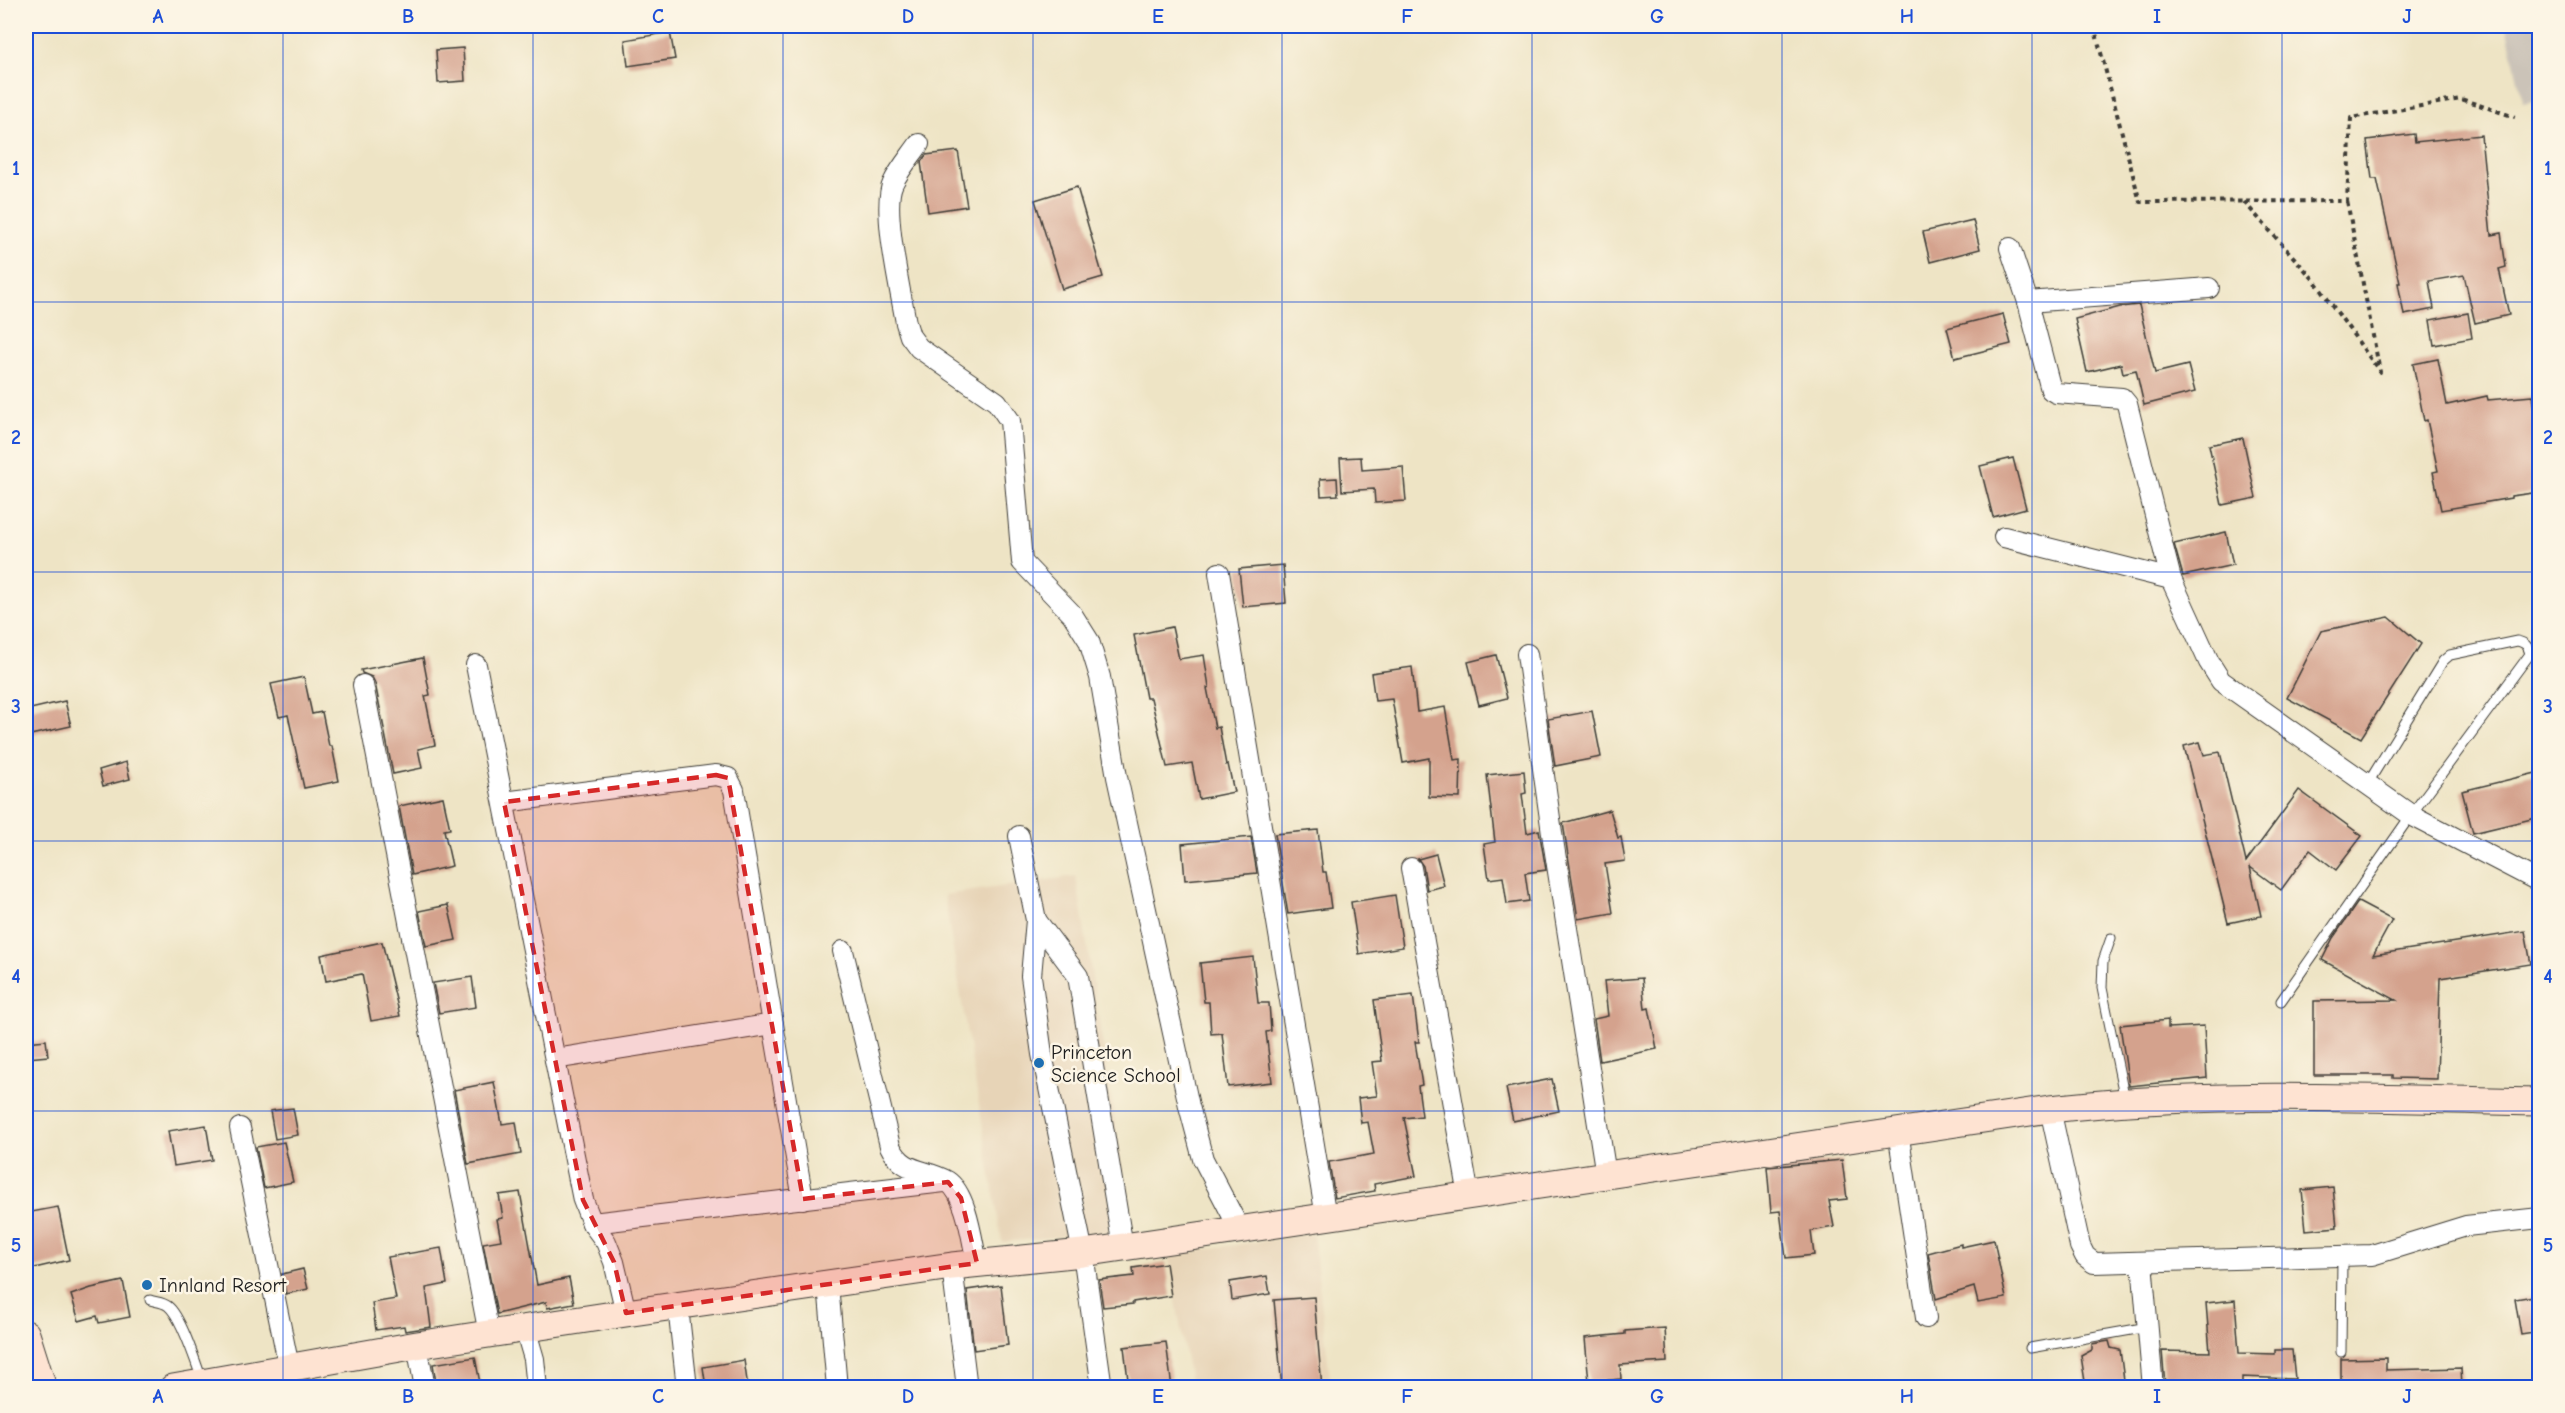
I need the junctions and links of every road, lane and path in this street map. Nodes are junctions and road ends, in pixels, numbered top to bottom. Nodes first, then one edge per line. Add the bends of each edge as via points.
1 (2094, 26) edge
2 (2515, 117) dead end
3 (919, 144) dead end
4 (2243, 201) junction
5 (2347, 201) junction
6 (2010, 248) dead end
7 (2209, 288) dead end
8 (2028, 302) junction
9 (2004, 537) dead end
10 (1219, 573) dead end
11 (2172, 579) junction
12 (1527, 654) dead end
13 (476, 665) dead end
14 (363, 686) dead end
15 (2368, 783) junction
16 (504, 802) junction
17 (2412, 815) junction
18 (1019, 836) dead end
19 (1411, 868) dead end
20 (2540, 882) edge
21 (1036, 920) junction
22 (2111, 938) dead end
23 (843, 951) dead end
24 (2281, 1001) dead end
25 (773, 1024) junction
26 (555, 1059) junction
27 (2125, 1100) junction
28 (2540, 1102) edge
29 (2050, 1108) junction
30 (240, 1128) dead end
31 (1898, 1131) junction
32 (1606, 1175) junction
33 (948, 1182) junction
34 (1469, 1196) junction
35 (803, 1199) junction
36 (1326, 1217) junction
37 (2540, 1218) edge
38 (592, 1223) junction
39 (1240, 1230) junction
40 (1123, 1247) junction
41 (1083, 1253) junction
42 (2342, 1258) junction
43 (2142, 1262) junction
44 (965, 1264) junction
45 (828, 1284) junction
46 (150, 1300) dead end
47 (678, 1307) junction
48 (626, 1313) junction
49 (1926, 1318) dead end
50 (2148, 1328) junction
51 (525, 1329) junction
52 (26, 1334) edge
53 (489, 1334) junction
54 (417, 1345) junction
55 (2030, 1348) dead end
56 (2341, 1352) dead end
57 (289, 1367) junction
58 (203, 1382) junction
59 (43, 1388) edge
60 (173, 1388) edge
61 (425, 1388) edge
62 (537, 1388) edge
63 (687, 1388) edge
64 (837, 1388) edge
65 (967, 1388) edge
66 (1102, 1388) edge
67 (2153, 1388) edge

1 - 4 path via 2140,202
2 - 5 path via 2461,99 2351,118
3 - 39 street via 892,184 889,196 906,323 919,348 997,402 1010,421 1022,562 1072,614 1089,641 1100,677 1117,777 1189,1106 1203,1159
4 - 5 path
4 - 5 path via 2314,280 2380,372
6 - 8 street
7 - 8 street
8 - 11 street via 2051,390 2122,398 2127,404
9 - 11 street
10 - 36 street
11 - 15 street via 2209,662 2222,681
12 - 32 street
13 - 16 street
14 - 53 street
15 - 17 street
15 - 17 lane via 2443,661 2450,655 2524,642 2530,654
16 - 25 street via 716,775 728,778 734,790
16 - 26 street
17 - 20 street
17 - 24 lane
18 - 21 street
19 - 34 street
21 - 40 street via 1078,976
21 - 41 street via 1031,976 1040,1043
22 - 27 lane via 2103,961 2102,988
23 - 33 street via 895,1158 909,1168
25 - 26 street
25 - 35 street
26 - 38 street via 583,1200
27 - 28 street via 2283,1096
27 - 29 street
29 - 31 street
29 - 43 street via 2085,1256 2094,1263
30 - 57 street
31 - 32 street
31 - 49 street
32 - 34 street
33 - 35 street
33 - 44 street via 961,1198
34 - 36 street
35 - 38 street
36 - 39 street
37 - 42 street via 2466,1226 2372,1256
38 - 48 street via 614,1262
39 - 40 street
40 - 41 street
41 - 44 street
41 - 66 street
42 - 43 street
42 - 56 lane
43 - 50 street
44 - 45 street
44 - 65 street
45 - 47 street
45 - 64 street
46 - 58 lane via 172,1310
47 - 48 street
47 - 63 street
48 - 51 street
50 - 55 lane
50 - 67 street
51 - 53 street
51 - 62 street
52 - 59 street
53 - 54 street
54 - 57 street
54 - 61 street
57 - 58 street
58 - 60 street

